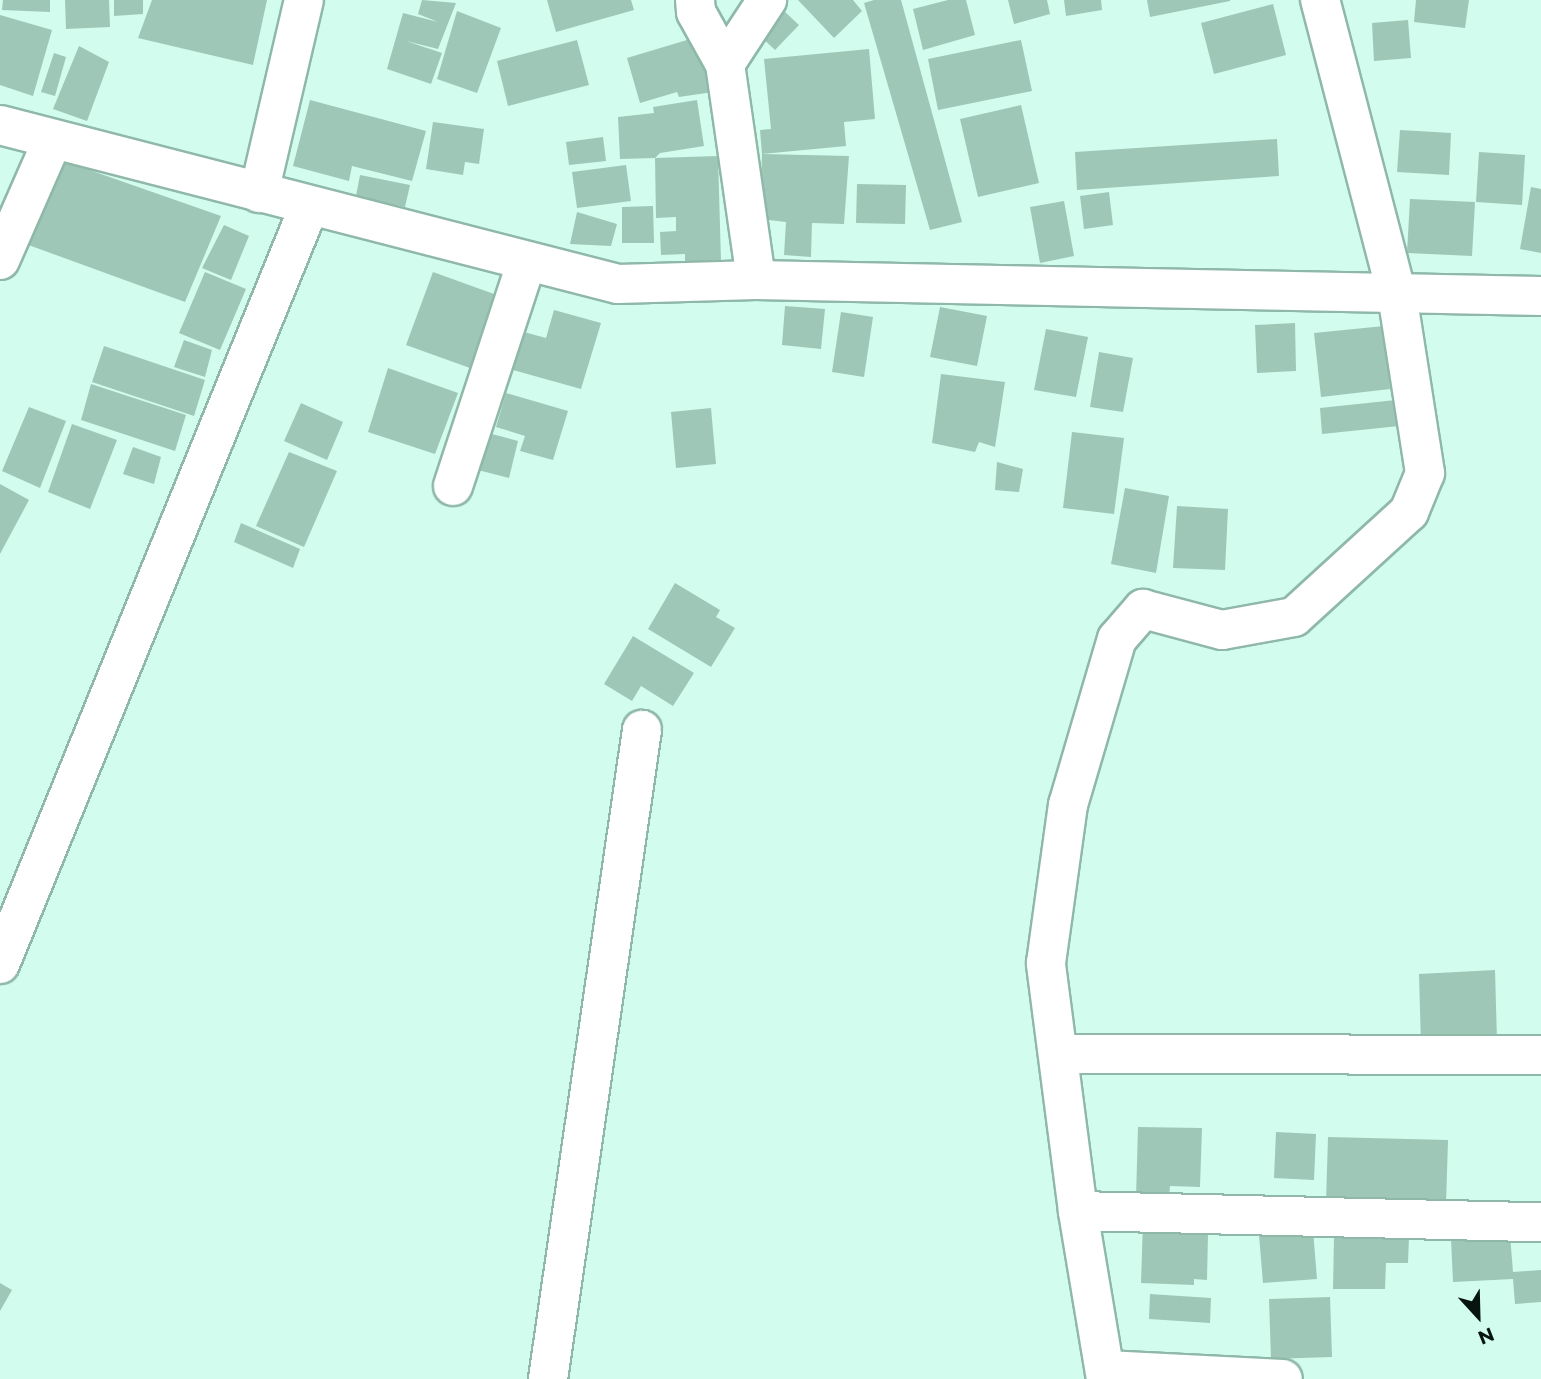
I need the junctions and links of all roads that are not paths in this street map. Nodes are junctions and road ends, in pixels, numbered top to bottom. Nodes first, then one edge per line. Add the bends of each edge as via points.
1 (304, 0) edge
2 (695, 0) edge
3 (767, 0) edge
4 (1320, 0) edge
5 (725, 64) junction
6 (0, 125) edge
7 (53, 139) junction
8 (259, 193) junction
9 (309, 207) junction
10 (0, 260) edge
11 (526, 264) junction
12 (756, 280) junction
13 (1397, 295) junction
14 (1541, 296) edge
15 (453, 486) dead end
16 (642, 730) dead end
17 (0, 964) edge
18 (1058, 1054) junction
19 (1541, 1055) edge
20 (1078, 1211) junction
21 (1541, 1222) edge
22 (1105, 1375) edge
23 (548, 1379) edge
24 (1283, 1379) edge

1 - 8 street
2 - 5 street via 696,12
3 - 5 street
4 - 13 street
5 - 12 street
6 - 7 street
7 - 8 street
7 - 10 street
8 - 9 street
9 - 11 street
9 - 17 street
11 - 12 street via 618,284
11 - 15 street
12 - 13 street
13 - 14 street
13 - 18 street via 1425,473 1409,512 1294,617 1222,630 1143,608 1117,639 1068,805 1046,963
16 - 23 street
18 - 19 street
18 - 20 street
20 - 21 street
20 - 22 street
22 - 24 street

